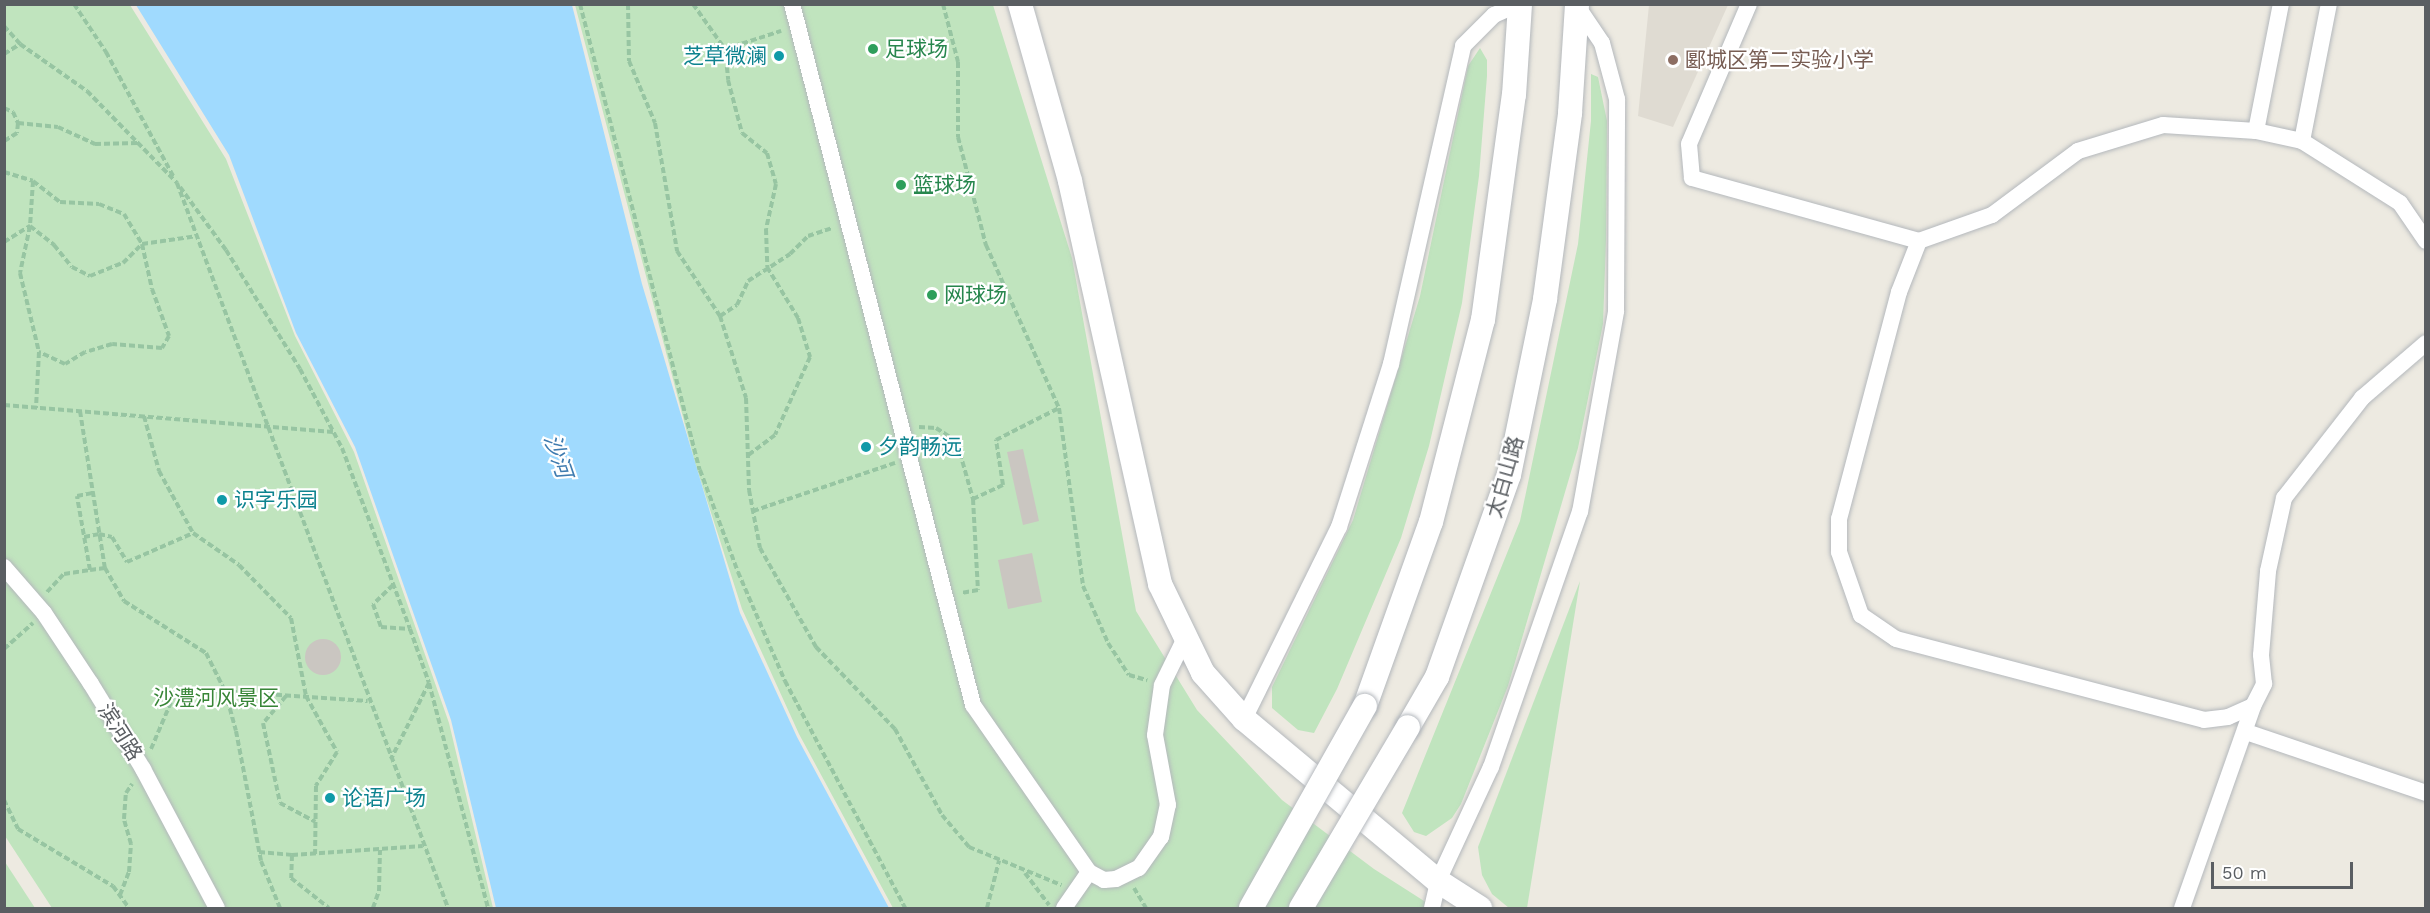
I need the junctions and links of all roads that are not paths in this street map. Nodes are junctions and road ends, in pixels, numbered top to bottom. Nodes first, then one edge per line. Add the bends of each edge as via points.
1 (792, 4) edge
2 (1020, 4) edge
3 (1519, 4) edge
4 (1749, 4) edge
5 (2281, 4) edge
6 (2329, 4) edge
7 (1577, 6) edge
8 (2256, 131) junction
9 (2302, 141) junction
10 (1919, 241) junction
11 (2426, 241) edge
12 (2426, 343) edge
13 (4, 567) edge
14 (1186, 636) junction
15 (2253, 706) junction
16 (1244, 719) junction
17 (2252, 734) dead end
18 (2426, 793) edge
19 (1089, 872) junction
20 (1438, 881) junction
21 (217, 909) edge
22 (1064, 909) edge
23 (1251, 909) edge
24 (1301, 909) edge
25 (1432, 909) edge
26 (1480, 909) edge
27 (2182, 909) edge

1 - 19 street via 973,705
2 - 14 main road via 1070,181 1160,584
3 - 16 street via 1494,15 1463,46 1391,364 1342,516
3 - 23 main road, bridge via 1514,95 1482,320 1431,522 1365,706
4 - 10 street via 1689,144 1692,178
5 - 8 street
6 - 9 street
7 - 20 street via 1602,43 1617,99 1616,311 1580,512 1491,767
7 - 24 main road, 太白山路, bridge via 1570,113 1545,299 1509,475 1437,677
8 - 9 street
8 - 10 street via 2163,124 2078,151 1992,215
9 - 11 street via 2400,203
10 - 15 street via 1899,292 1839,519 1839,552 1861,615 1896,639 2205,720 2228,717
12 - 15 street via 2362,398 2284,498 2268,571 2261,655 2264,684
13 - 21 street, 滨河路 via 40,609 143,769
14 - 16 main road via 1203,673
14 - 19 street via 1162,685 1155,735 1168,805 1161,837 1139,868 1104,880
15 - 27 street
16 - 20 main road
17 - 18 street
19 - 22 street
20 - 25 street
20 - 26 main road

